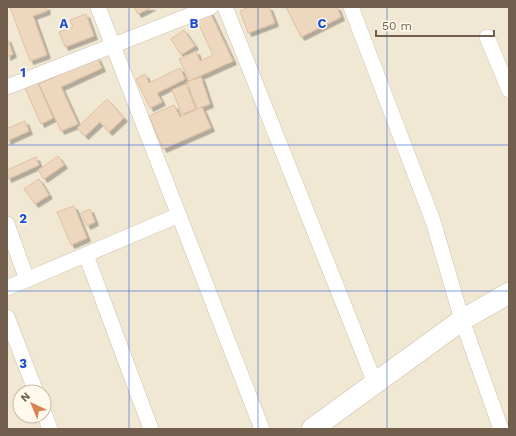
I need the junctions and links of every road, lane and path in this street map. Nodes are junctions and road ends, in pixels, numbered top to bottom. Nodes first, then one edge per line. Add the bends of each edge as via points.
1 (98, 7) edge
2 (211, 7) edge
3 (225, 7) edge
4 (351, 7) edge
5 (184, 12) edge
6 (487, 37) dead end
7 (113, 46) junction
8 (7, 87) edge
9 (509, 90) edge
10 (179, 215) junction
11 (7, 224) edge
12 (86, 255) junction
13 (27, 280) junction
14 (7, 288) edge
15 (509, 293) edge
16 (7, 317) edge
17 (462, 320) junction
18 (375, 383) junction
19 (33, 384) edge
20 (151, 429) edge
21 (262, 429) edge
22 (312, 429) edge
23 (501, 429) edge

1 - 7 street
2 - 5 street
3 - 18 street
4 - 17 street via 433,221
5 - 7 street
6 - 9 street
7 - 8 street
7 - 10 street
10 - 12 street
10 - 21 street
11 - 13 street
12 - 13 street
12 - 20 street
13 - 14 street
15 - 17 street
16 - 19 street
17 - 18 street
17 - 23 street
18 - 22 street

